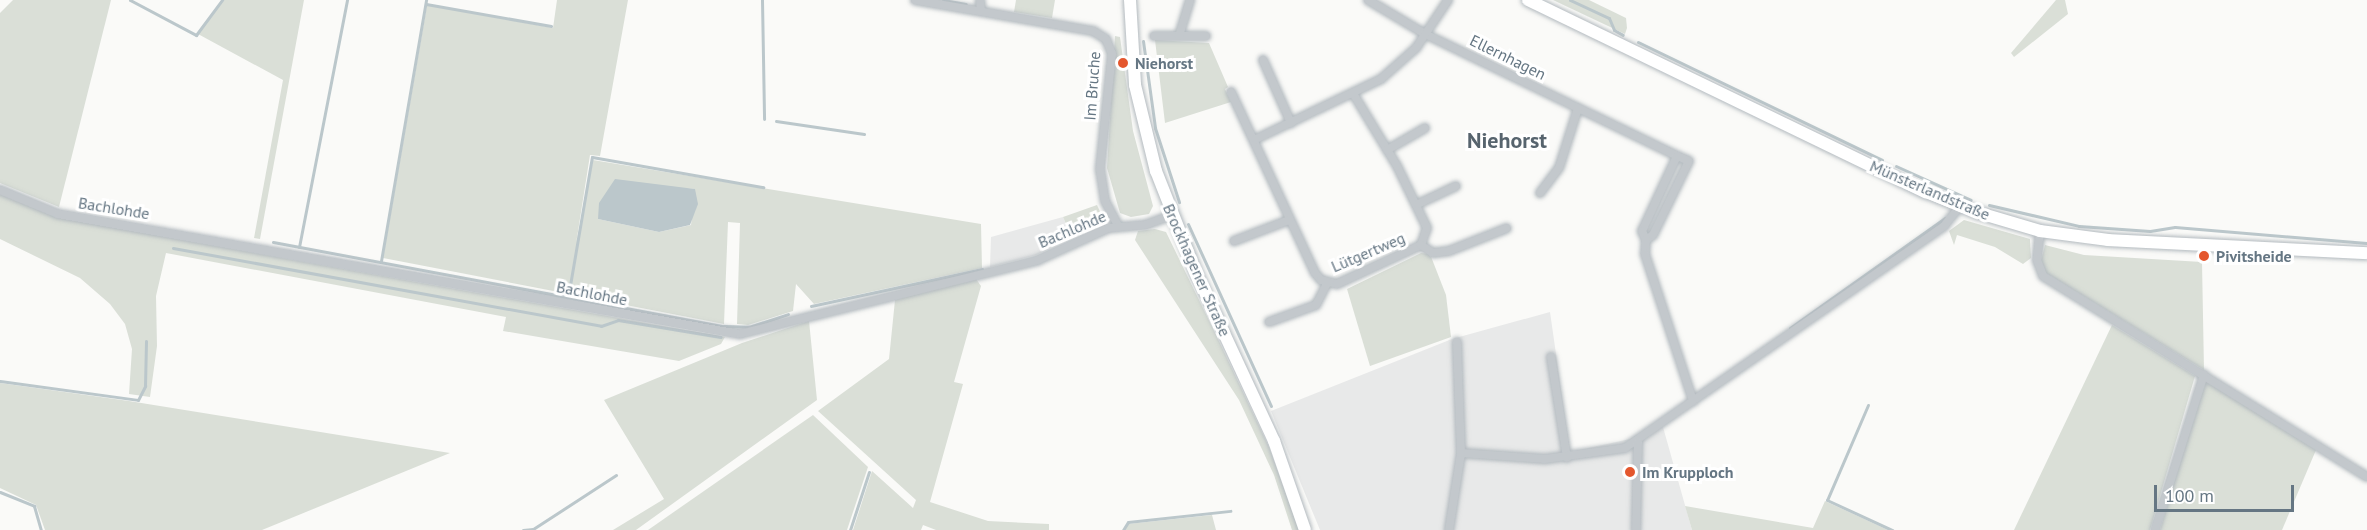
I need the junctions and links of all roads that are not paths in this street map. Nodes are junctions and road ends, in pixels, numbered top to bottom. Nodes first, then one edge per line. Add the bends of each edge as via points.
1 (915, 0) edge
2 (980, 0) edge
3 (1130, 0) edge
4 (1190, 0) edge
5 (1368, 0) edge
6 (1528, 0) edge
7 (1445, 2) edge
8 (981, 11) junction
9 (1425, 34) junction
10 (1154, 36) dead end
11 (1179, 36) junction
12 (1206, 36) dead end
13 (1263, 60) dead end
14 (1231, 92) dead end
15 (1354, 95) junction
16 (1578, 108) junction
17 (1291, 123) junction
18 (1425, 128) dead end
19 (1256, 139) junction
20 (1387, 150) junction
21 (1456, 186) dead end
22 (0, 190) edge
23 (1540, 193) dead end
24 (1418, 204) junction
25 (1960, 206) junction
26 (1172, 215) junction
27 (1289, 220) junction
28 (1118, 225) junction
29 (1507, 228) dead end
30 (2040, 231) junction
31 (1234, 241) dead end
32 (1421, 245) junction
33 (2367, 253) edge
34 (1327, 283) junction
35 (1269, 322) dead end
36 (1457, 342) dead end
37 (1551, 357) dead end
38 (2204, 375) junction
39 (1693, 401) junction
40 (1638, 442) junction
41 (1461, 453) junction
42 (1567, 458) junction
43 (2367, 477) edge
44 (1305, 530) edge
45 (1449, 530) edge
46 (1636, 530) edge
47 (2155, 530) edge

1 - 8 street, Im Bruche
2 - 8 street
3 - 26 main road, Brockhagener Straße via 1135,85 1156,171
4 - 11 street
5 - 9 street, Ellernhagen
6 - 25 main road, Münsterlandstraße
7 - 9 street
8 - 28 street, Im Bruche via 1093,32 1106,39 1112,54 1100,169 1105,201
9 - 15 street via 1404,62
9 - 16 street, Ellernhagen
10 - 11 street
11 - 12 street
13 - 17 street
14 - 19 street, Lütgertweg
15 - 17 street
15 - 20 street, Lütgertweg
16 - 23 street via 1559,168
16 - 39 street, Ellernhagen via 1689,161 1653,235 1646,240 1645,254
17 - 19 street
18 - 20 street
19 - 27 street, Lütgertweg
20 - 24 street, Lütgertweg
21 - 24 street
22 - 28 street, Bachlohde via 58,213 740,334 1038,260
24 - 32 street, Lütgertweg via 1427,228
25 - 30 main road, Münsterlandstraße
25 - 39 street via 1944,226
26 - 28 street, Bachlohde via 1145,225
26 - 44 main road, Brockhagener Straße via 1274,441
27 - 31 street
27 - 34 street, Lütgertweg via 1315,273
29 - 32 street, Lütgertweg via 1449,251 1433,253
30 - 33 main road, Münsterlandstraße via 2108,240
30 - 38 street via 2037,260 2043,276
32 - 34 street, Lütgertweg via 1347,280
34 - 35 street, Lütgertweg via 1316,305
36 - 41 street
37 - 42 street
38 - 43 street
38 - 47 street
39 - 40 street
40 - 42 street
40 - 46 street
41 - 42 street
41 - 45 street

